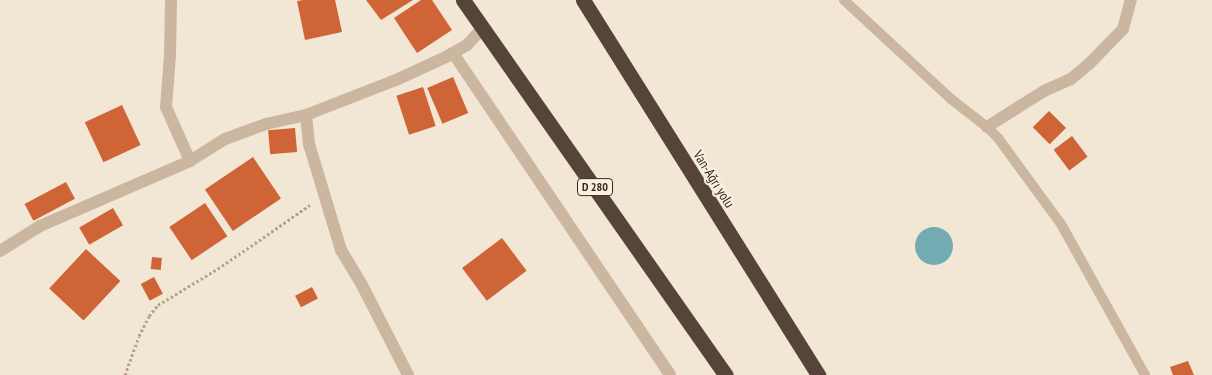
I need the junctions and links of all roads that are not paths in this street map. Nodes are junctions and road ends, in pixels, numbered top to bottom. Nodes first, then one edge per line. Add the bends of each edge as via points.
1 (171, 0) edge
2 (463, 0) edge
3 (583, 0) edge
4 (844, 0) edge
5 (1131, 0) edge
6 (482, 28) junction
7 (453, 53) junction
8 (306, 115) junction
9 (987, 127) junction
10 (190, 160) junction
11 (0, 251) edge
12 (408, 375) edge
13 (670, 375) edge
14 (726, 375) edge
15 (818, 375) edge
16 (1145, 375) edge

1 - 10 street via 166,107
2 - 6 highway, D 280
3 - 15 highway, Van-Ağrı yolu
4 - 9 lane via 951,99
5 - 9 street via 1123,29 1071,80 1044,91
6 - 7 street via 467,45
6 - 14 highway, D 280
7 - 8 street via 396,80
7 - 13 street
8 - 10 street via 266,124 225,139
8 - 12 street via 309,144 341,250
9 - 16 lane via 1061,224
10 - 11 street via 48,222

